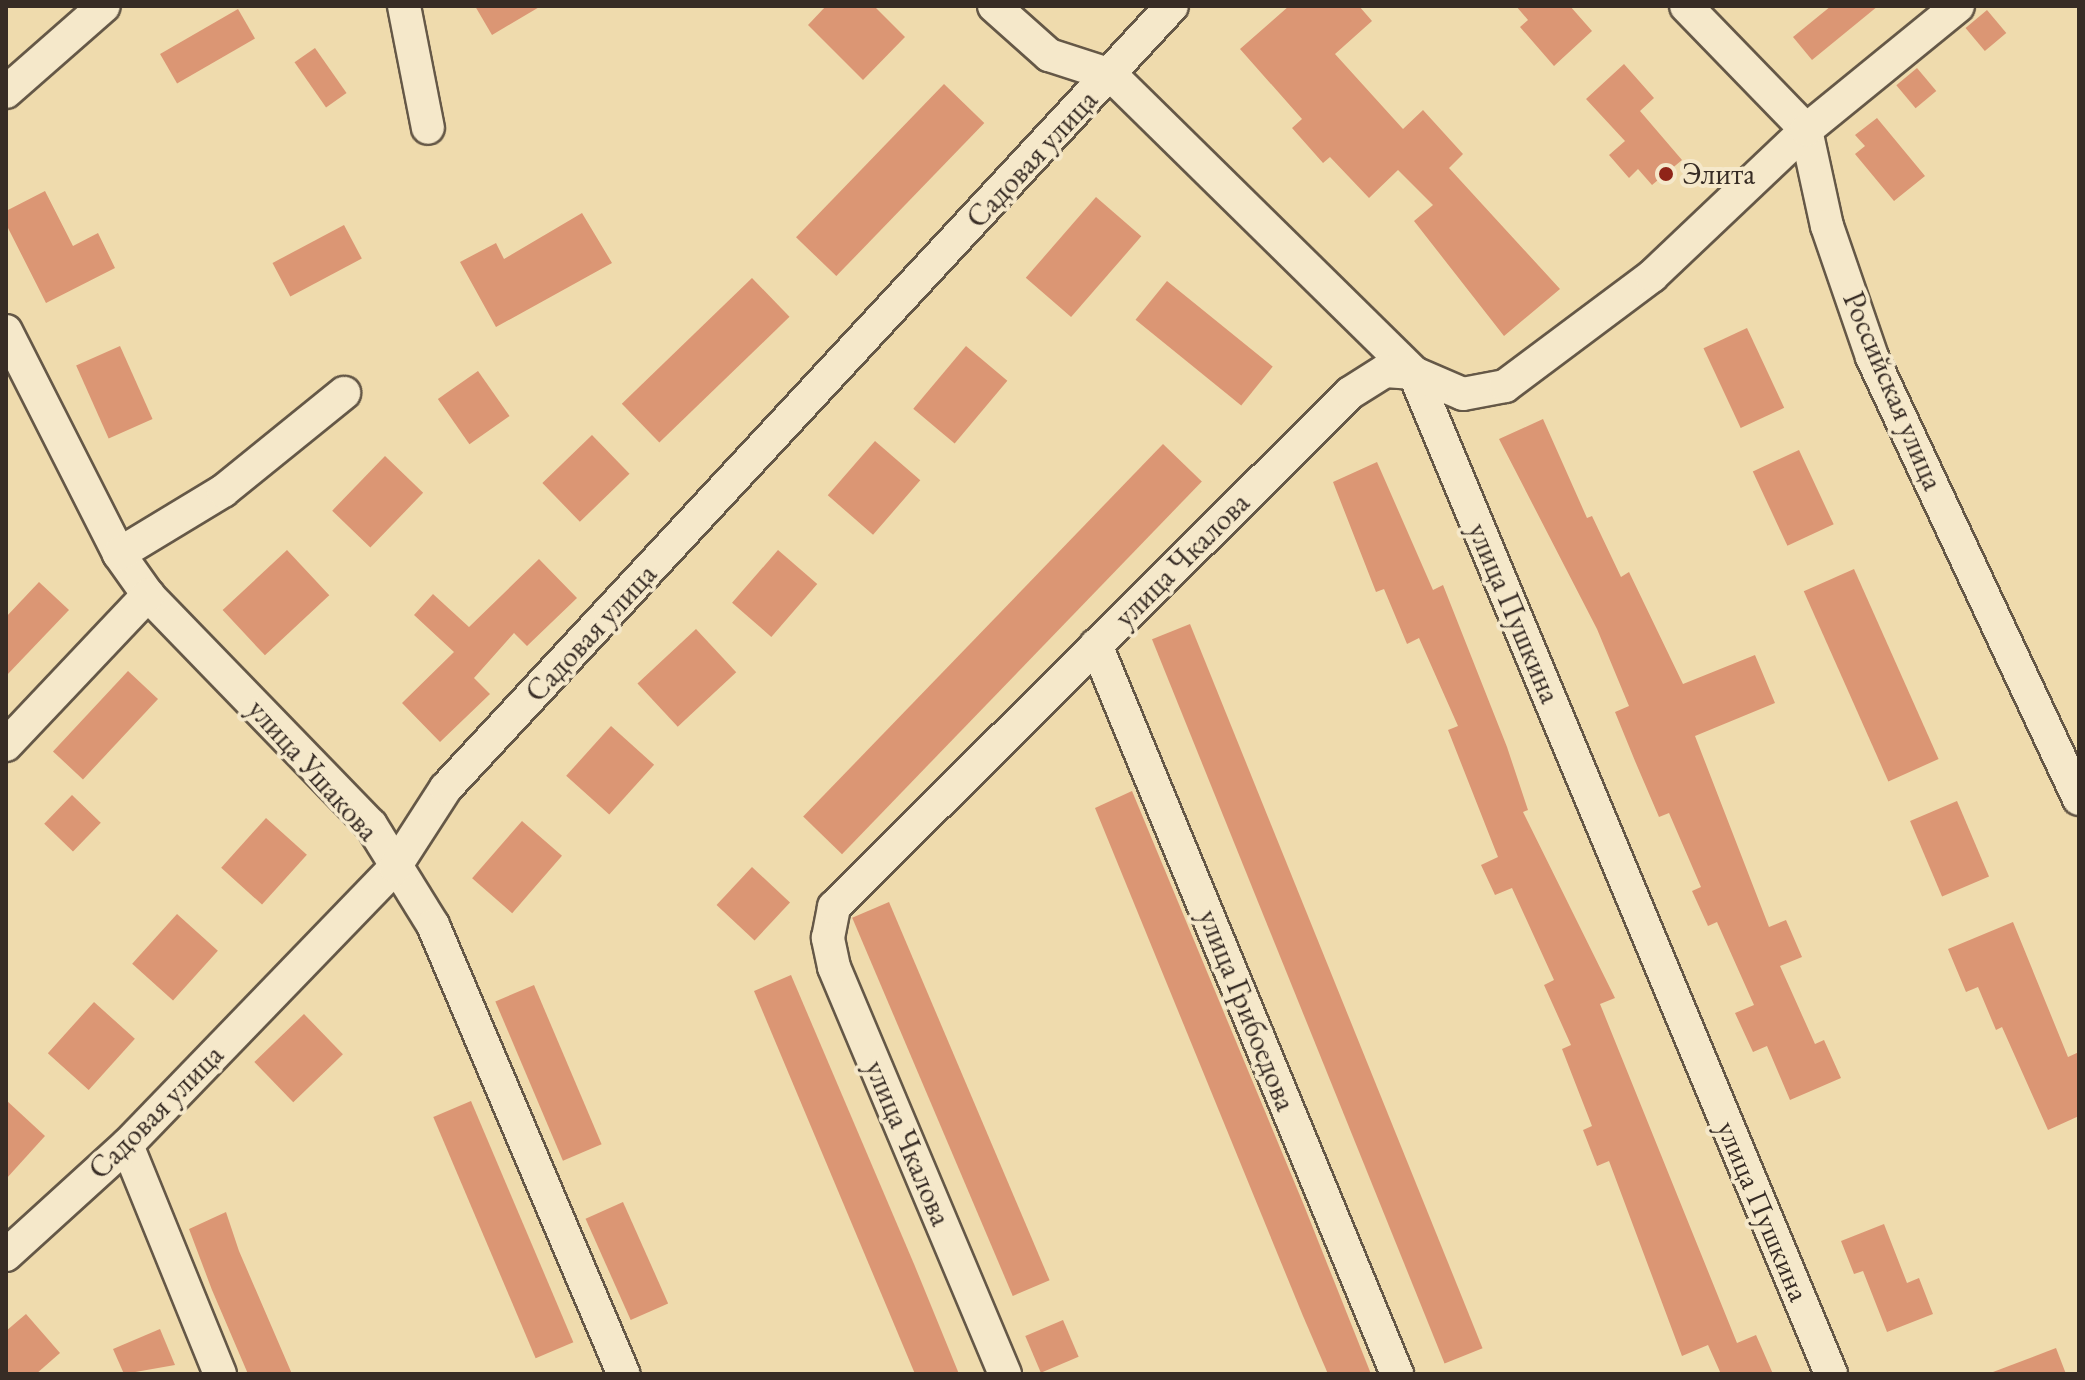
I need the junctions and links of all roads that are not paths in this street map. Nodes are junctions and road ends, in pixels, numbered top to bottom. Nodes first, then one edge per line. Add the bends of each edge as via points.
1 (104, 6) edge
2 (404, 6) edge
3 (994, 6) edge
4 (1172, 6) edge
5 (1686, 6) edge
6 (1958, 6) edge
7 (1111, 75) junction
8 (6, 92) edge
9 (428, 128) dead end
10 (1806, 130) junction
11 (6, 331) edge
12 (1414, 373) junction
13 (344, 393) dead end
14 (119, 554) junction
15 (148, 595) junction
16 (1096, 645) junction
17 (6, 745) edge
18 (2079, 799) edge
19 (395, 867) junction
20 (127, 1145) junction
21 (6, 1255) edge
22 (220, 1374) edge
23 (624, 1374) edge
24 (1005, 1374) edge
25 (1397, 1374) edge
26 (1831, 1374) edge

1 - 8 street
2 - 9 street
3 - 7 street, улица Пушкина via 1049,55
4 - 7 street, Садовая улица
5 - 10 street
6 - 10 street, улица Чкалова
7 - 12 street, улица Пушкина
7 - 19 street, Садовая улица via 446,788
10 - 12 street, улица Чкалова via 1652,276 1505,386 1463,394
10 - 18 street, Российская улица via 1827,226 1872,357
11 - 14 street, улица Ушакова
12 - 16 street, улица Чкалова via 1385,371 1350,393
12 - 26 street, улица Пушкина
13 - 14 street via 223,491
14 - 15 street, улица Ушакова
15 - 17 street
15 - 19 street, улица Ушакова via 371,825
16 - 24 street, улица Чкалова via 834,907 828,938
16 - 25 street, улица Грибоедова
19 - 20 street, Садовая улица
19 - 23 street, улица Ушакова via 433,925 510,1094
20 - 21 street, Садовая улица
20 - 22 street

